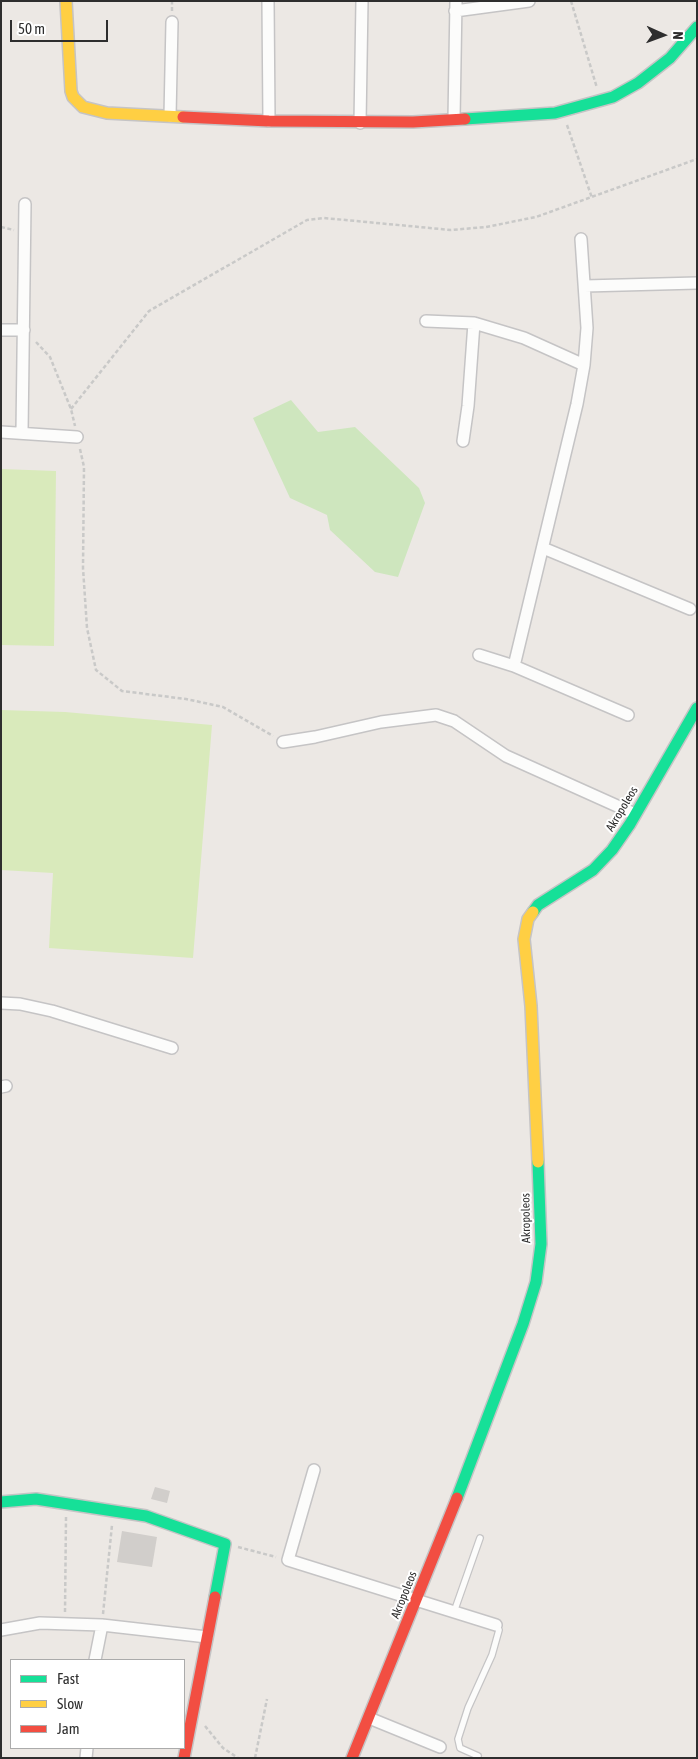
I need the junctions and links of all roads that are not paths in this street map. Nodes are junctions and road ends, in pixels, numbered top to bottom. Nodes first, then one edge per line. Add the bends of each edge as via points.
1 (66, 1) edge
2 (268, 1) edge
3 (362, 1) edge
4 (529, 1) edge
5 (456, 6) edge
6 (172, 22) dead end
7 (697, 27) edge
8 (170, 116) junction
9 (454, 119) junction
10 (269, 121) junction
11 (360, 123) junction
12 (26, 204) dead end
13 (582, 239) dead end
14 (697, 283) edge
15 (585, 286) junction
16 (426, 321) dead end
17 (474, 323) junction
18 (1, 330) edge
19 (24, 330) junction
20 (584, 365) junction
21 (1, 432) edge
22 (22, 432) junction
23 (77, 437) road end
24 (463, 441) dead end
25 (543, 548) junction
26 (690, 608) dead end
27 (478, 655) dead end
28 (514, 666) junction
29 (697, 708) edge
30 (628, 715) dead end
31 (283, 742) road end
32 (636, 814) junction
33 (1, 1003) edge
34 (172, 1048) dead end
35 (314, 1470) dead end
36 (1, 1502) edge
37 (480, 1538) dead end
38 (417, 1600) junction
39 (454, 1612) junction
40 (102, 1625) junction
41 (496, 1625) joint
42 (1, 1630) edge
43 (207, 1638) junction
44 (95, 1659) edge
45 (369, 1718) junction
46 (440, 1747) dead end
47 (478, 1756) dead end
48 (184, 1758) edge
49 (352, 1758) edge

1 - 8 street via 71,91 77,102 96,112
2 - 10 street
3 - 11 street
4 - 5 street
5 - 9 street
6 - 8 street
7 - 9 street via 661,67 601,102 562,112
8 - 10 street
9 - 11 street
10 - 11 street
12 - 19 street
13 - 15 street
14 - 15 street
15 - 20 street via 587,328
16 - 17 street
17 - 20 street via 524,338
17 - 24 street
18 - 19 street
19 - 22 street
20 - 25 street
21 - 22 street
22 - 23 street
25 - 26 street
25 - 28 street
27 - 28 street
28 - 30 street
29 - 32 street, Akropoleos
31 - 32 street via 381,722 436,715 454,721 506,756
32 - 38 street, Akropoleos via 602,861 538,905 531,912 524,929 541,1219 539,1264 523,1324
33 - 34 street via 52,1011
35 - 38 street via 288,1560
36 - 43 street via 36,1499 146,1516 225,1544
37 - 39 lane
38 - 39 street
38 - 45 street, Akropoleos
39 - 41 street
40 - 42 street via 40,1624
40 - 43 street
40 - 44 street
41 - 47 lane via 498,1630 492,1654 458,1739 460,1748
43 - 48 street
45 - 46 street
45 - 49 street, Akropoleos

